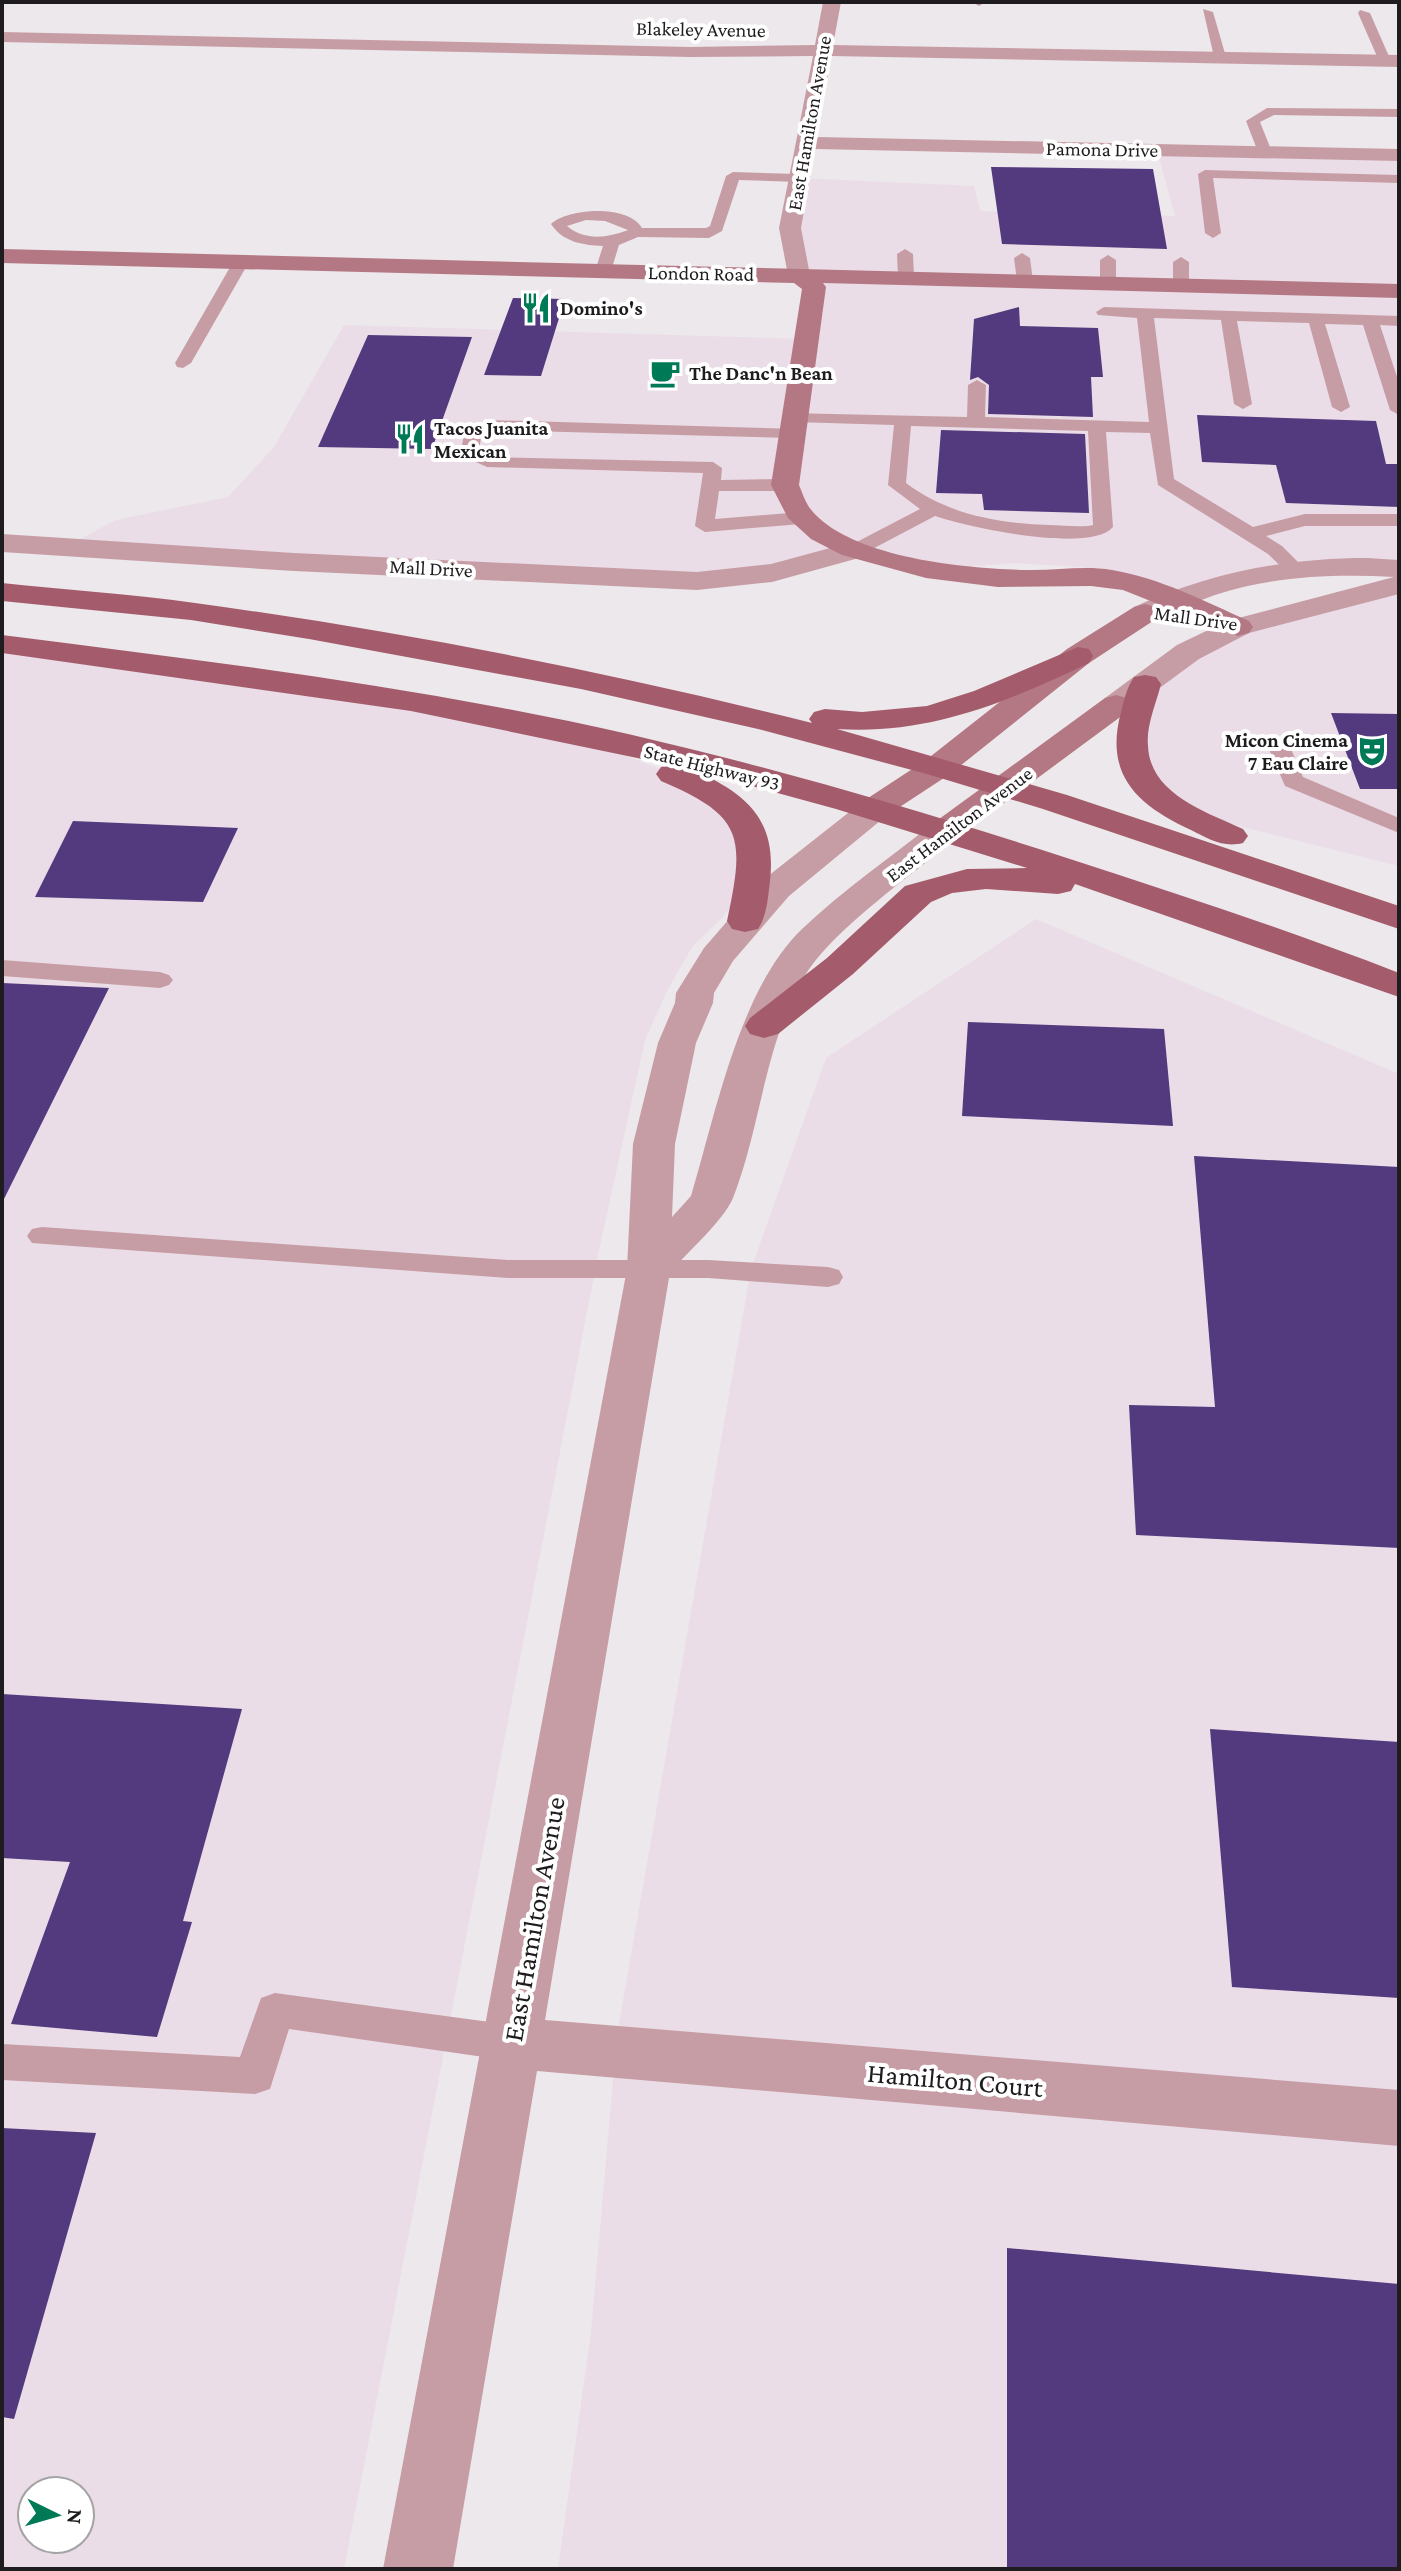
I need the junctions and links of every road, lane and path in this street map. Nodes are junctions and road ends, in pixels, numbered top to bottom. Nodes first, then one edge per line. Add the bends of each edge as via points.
1 (832, 2) edge
2 (1207, 12) dead end
3 (1364, 13) dead end
4 (2, 37) edge
5 (821, 51) junction
6 (1220, 57) junction
7 (1392, 61) edge
8 (1266, 97) dead end
9 (1399, 100) edge
10 (1399, 113) edge
11 (805, 143) junction
12 (1265, 152) junction
13 (1399, 155) edge
14 (798, 178) junction
15 (1399, 179) edge
16 (636, 232) junction
17 (1213, 233) dead end
18 (612, 242) junction
19 (2, 256) edge
20 (241, 262) junction
21 (603, 271) junction
22 (799, 275) junction
23 (1399, 291) edge
24 (1104, 312) dead end
25 (1145, 313) junction
26 (1228, 316) junction
27 (1316, 319) junction
28 (1370, 320) junction
29 (1399, 321) edge
30 (183, 363) dead end
31 (977, 385) dead end
32 (1243, 404) dead end
33 (1341, 407) dead end
34 (1399, 410) edge
35 (903, 420) junction
36 (976, 423) junction
37 (793, 425) junction
38 (1097, 427) junction
39 (1159, 428) junction
40 (785, 485) junction
41 (710, 486) junction
42 (935, 509) junction
43 (801, 518) junction
44 (1399, 520) edge
45 (1250, 534) junction
46 (2, 543) edge
47 (856, 550) junction
48 (1399, 569) edge
49 (1296, 570) junction
50 (1029, 579) junction
51 (1399, 585) edge
52 (2, 592) edge
53 (1173, 599) junction
54 (1145, 613) junction
55 (1238, 627) junction
56 (2, 644) edge
57 (1078, 656) junction
58 (1145, 684) junction
59 (705, 708) junction
60 (562, 731) junction
61 (1280, 749) dead end
62 (938, 767) junction
63 (1006, 788) junction
64 (874, 809) junction
65 (1399, 826) edge
66 (947, 829) junction
67 (1399, 917) edge
68 (1214, 919) junction
69 (745, 921) junction
70 (2, 968) edge
71 (160, 980) dead end
72 (1399, 986) edge
73 (764, 1026) junction
74 (42, 1236) dead end
75 (649, 1269) junction
76 (828, 1277) dead end
77 (512, 2043) junction
78 (2, 2062) edge
79 (1399, 2118) edge
80 (418, 2569) edge

1 - 5 street, East Hamilton Avenue
2 - 6 lane
3 - 7 lane
4 - 5 street, Blakeley Avenue
5 - 6 street, Blakeley Avenue
5 - 11 street, East Hamilton Avenue
6 - 7 street, Blakeley Avenue
8 - 9 lane
10 - 12 lane via 1272,111 1253,121
11 - 12 street, Pamona Drive
11 - 14 street, East Hamilton Avenue
12 - 13 street, Pamona Drive
14 - 16 lane via 733,176 717,228 709,233
14 - 22 street, East Hamilton Avenue via 790,228
15 - 17 lane via 1205,174
16 - 18 lane
16 - 18 lane via 633,225 605,216 584,215 558,224 570,236
18 - 21 lane
19 - 20 street, London Road
20 - 21 street, London Road
20 - 30 lane
21 - 22 street, London Road
22 - 23 street, London Road via 906,266 1108,271
22 - 37 street, East Hamilton Avenue via 814,287
24 - 25 lane
25 - 26 lane
25 - 39 lane
26 - 27 lane
26 - 32 lane
27 - 28 lane
27 - 33 lane
28 - 29 lane
28 - 34 lane
31 - 36 lane
35 - 36 lane
35 - 37 lane
35 - 42 lane via 897,485
36 - 38 lane
37 - 40 street, East Hamilton Avenue
37 - 41 lane via 488,425 473,435 469,455 487,462 713,468
38 - 39 lane
38 - 42 lane via 1103,527 1094,532 1013,530
39 - 45 lane via 1165,481
40 - 41 lane
40 - 43 street
41 - 43 lane via 705,526
42 - 47 lane
43 - 47 street
44 - 45 lane via 1305,520
45 - 49 lane
46 - 47 street, Mall Drive via 697,581 772,573
47 - 50 street via 952,573
48 - 49 street, Mall Drive
49 - 53 street, Mall Drive
50 - 53 street via 1108,578
50 - 54 street
51 - 55 street, Mall Drive
52 - 59 main road via 215,615 607,685
53 - 54 street, Mall Drive
53 - 55 street
54 - 55 street, Mall Drive
54 - 57 street, East Hamilton Avenue
55 - 58 street, East Hamilton Avenue via 1188,652
56 - 60 main road, State Highway 93 via 413,701
57 - 59 main road via 981,702 935,715 847,722
57 - 62 street, East Hamilton Avenue
58 - 63 street, East Hamilton Avenue
58 - 67 main road via 1131,746 1137,775 1153,792 1179,811
59 - 62 main road
60 - 64 main road, State Highway 93
60 - 69 main road via 699,784 735,808 754,838 756,855
61 - 65 lane via 1293,781
62 - 63 main road
62 - 64 street, East Hamilton Avenue
63 - 66 street, East Hamilton Avenue
63 - 67 main road
64 - 66 main road, State Highway 93
64 - 69 street, East Hamilton Avenue via 776,888
66 - 68 main road, State Highway 93
66 - 73 street, East Hamilton Avenue via 814,938 787,973
68 - 72 main road, State Highway 93
68 - 73 main road via 1048,880 942,885 918,894
69 - 75 street, East Hamilton Avenue via 695,993 677,1043 654,1144
70 - 71 lane
73 - 75 street, East Hamilton Avenue via 711,1200
74 - 75 lane via 467,1266
75 - 76 lane
75 - 77 street, East Hamilton Avenue
77 - 78 lane via 275,2010 255,2076
77 - 79 street, Hamilton Court
77 - 80 street, East Hamilton Avenue

